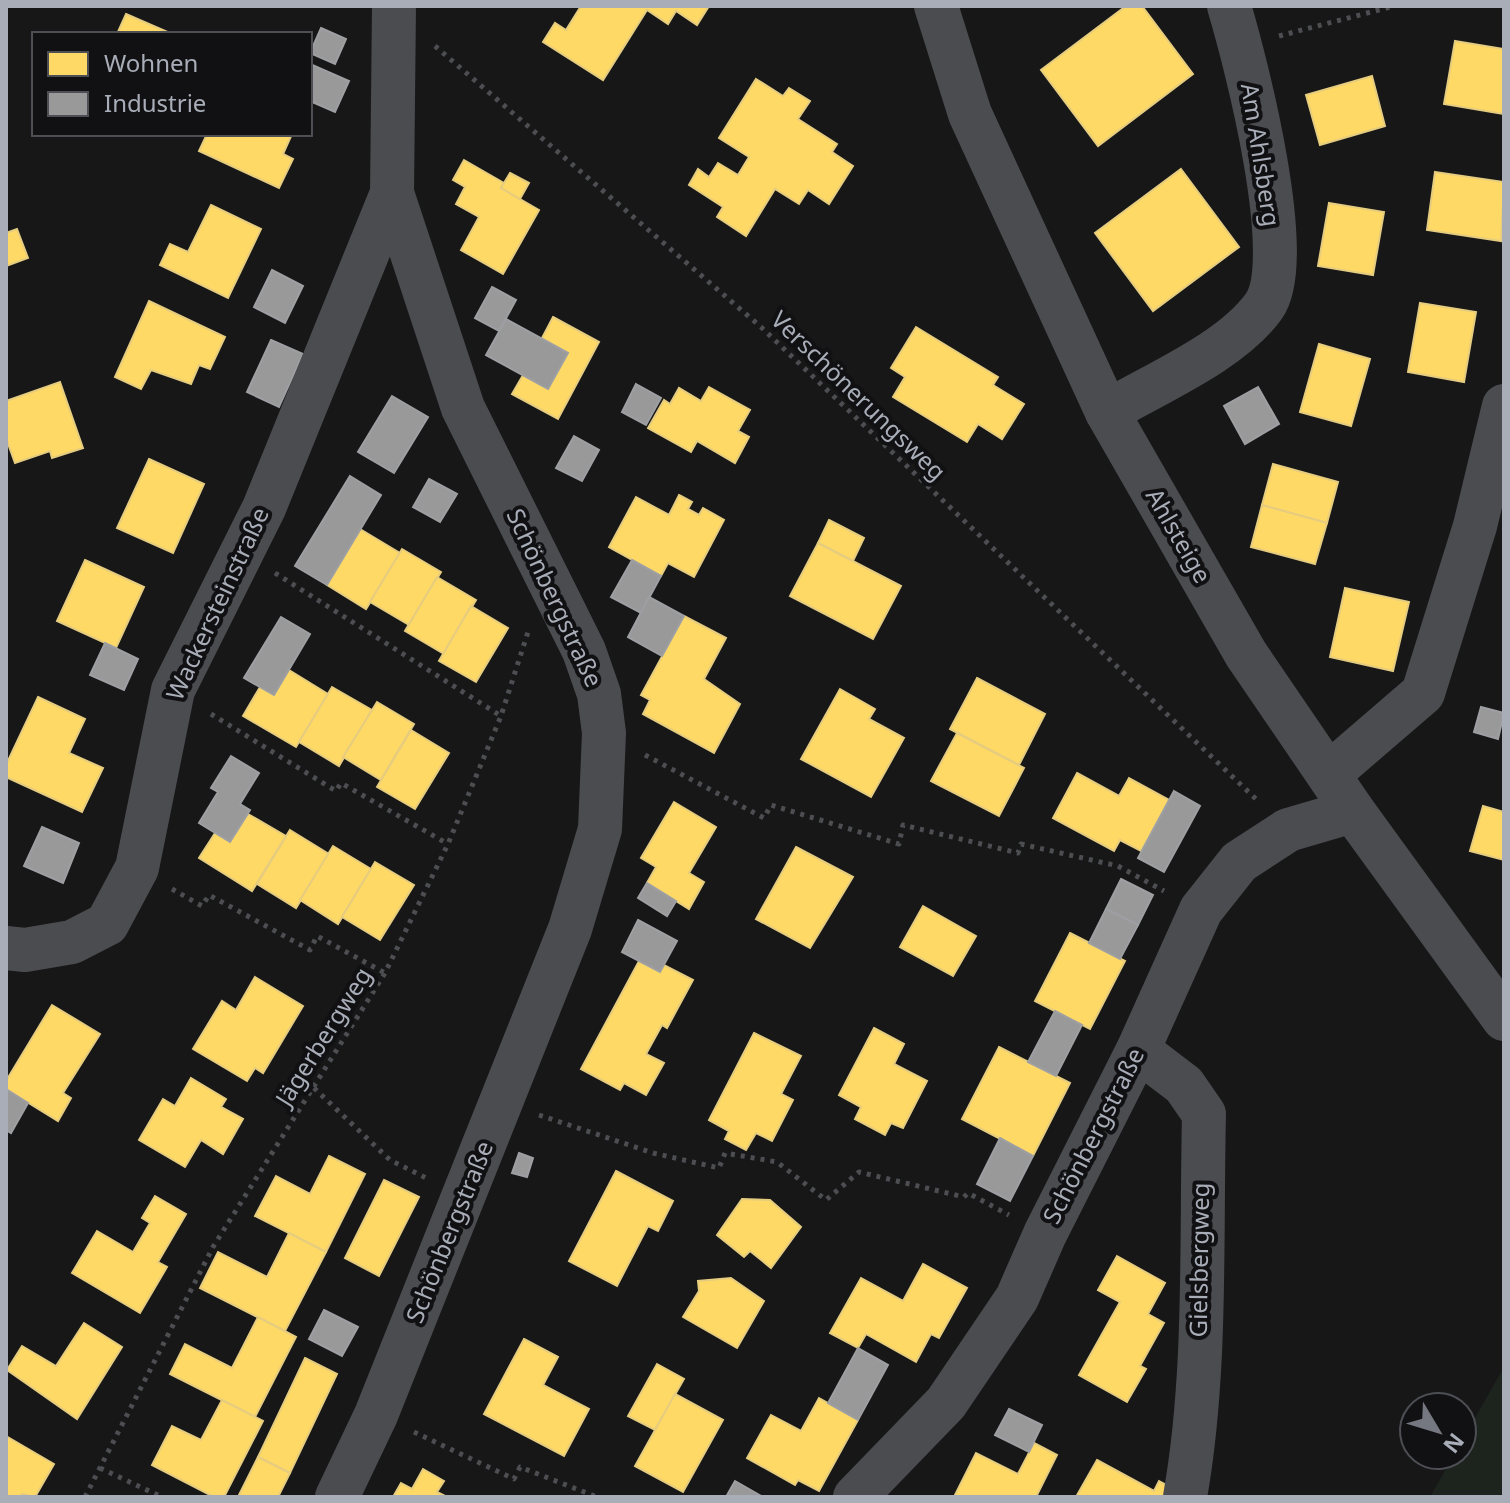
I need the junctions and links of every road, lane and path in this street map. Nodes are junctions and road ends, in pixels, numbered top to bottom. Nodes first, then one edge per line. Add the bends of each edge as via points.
1 (936, 6) edge
2 (1394, 6) edge
3 (394, 8) edge
4 (1235, 26) edge
5 (392, 193) junction
6 (1504, 406) edge
7 (1107, 412) junction
8 (242, 552) junction
9 (547, 574) junction
10 (173, 690) junction
11 (501, 716) junction
12 (604, 733) junction
13 (1329, 774) junction
14 (1353, 811) junction
15 (1288, 830) junction
16 (448, 844) junction
17 (137, 868) junction
18 (1201, 910) junction
19 (12, 959) edge
20 (385, 973) junction
21 (1504, 1019) edge
22 (1138, 1050) junction
23 (314, 1088) junction
24 (501, 1102) junction
25 (464, 1198) junction
26 (1045, 1234) junction
27 (376, 1415) junction
28 (100, 1468) junction
29 (85, 1497) edge
30 (162, 1497) edge
31 (337, 1497) edge
32 (597, 1497) edge
33 (855, 1497) edge
34 (1185, 1497) edge

1 - 7 street, Ahlsteige via 970,114
2 - 4 path
3 - 5 street, Schönbergstraße
3 - 15 path, Verschönerungsweg via 761,327
4 - 7 street, Am Ahlsberg via 1270,192 1276,271 1266,303 1240,333
5 - 8 street, Wackersteinstraße
5 - 9 street, Schönbergstraße via 463,408
6 - 13 street via 1475,526 1423,693
7 - 13 street, Ahlsteige via 1246,654
8 - 10 street, Wackersteinstraße
8 - 11 path
9 - 11 path, Jägerbergweg
9 - 12 street, Schönbergstraße via 584,651 599,694
10 - 16 path via 336,791 341,783
10 - 17 street, Wackersteinstraße
11 - 16 path, Jägerbergweg
12 - 18 path via 764,818 771,805 899,844 903,825 1018,853 1021,844 1118,866
12 - 24 street, Schönbergstraße via 600,829 570,929
13 - 14 street, Ahlsteige
14 - 15 street, Schönbergstraße
14 - 21 street, Ahlsteige
15 - 18 street, Schönbergstraße via 1239,862
16 - 20 path, Jägerbergweg
17 - 19 street, Wackersteinstraße via 107,924 72,942
17 - 20 path via 202,906 209,895 310,950 317,936
18 - 22 street, Schönbergstraße
20 - 23 path, Jägerbergweg
22 - 26 street, Schönbergstraße
22 - 34 street, Gielsbergweg via 1184,1085 1204,1114 1193,1456
23 - 25 path via 390,1160
23 - 28 path, Jägerbergweg via 213,1247
24 - 25 street, Schönbergstraße
24 - 26 path via 653,1153 719,1168 725,1153 777,1162 826,1200 859,1172 964,1197 968,1193
25 - 27 street, Schönbergstraße
26 - 33 street, Schönbergstraße via 1017,1298 946,1403
27 - 31 street, Schönbergstraße
27 - 32 path via 514,1479 520,1467
28 - 29 path, Jägerbergweg
28 - 30 path

